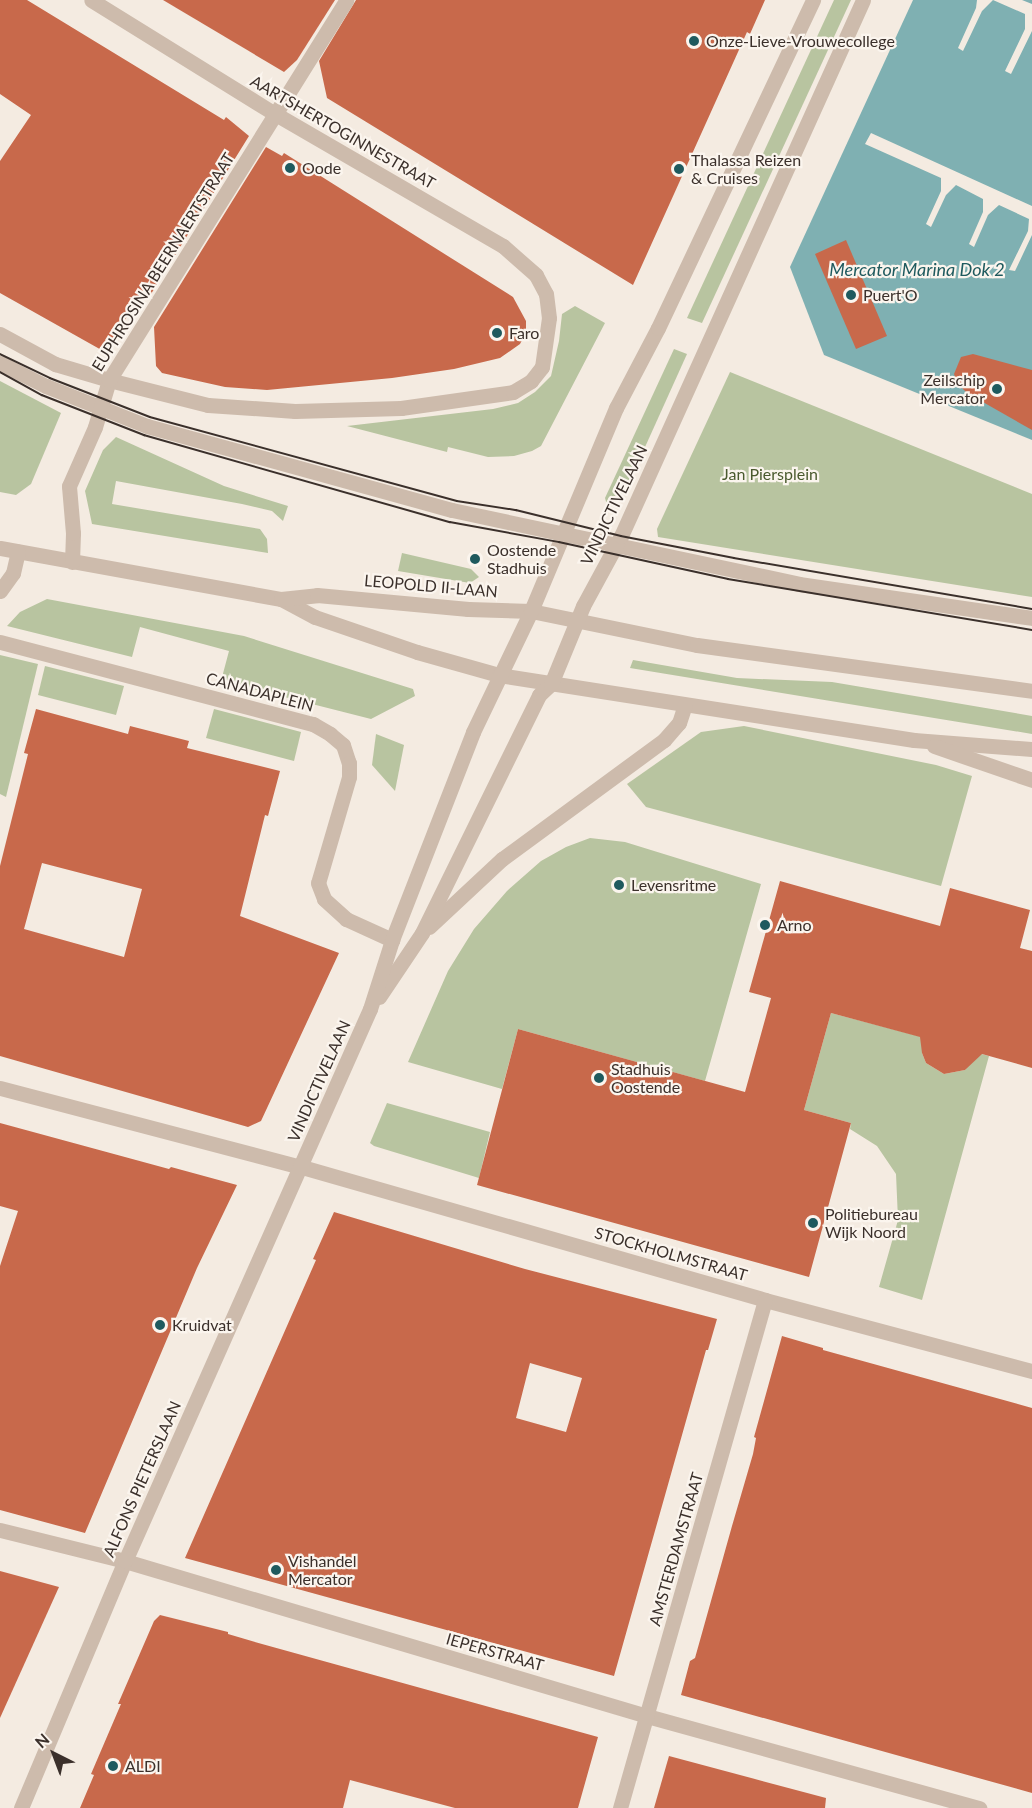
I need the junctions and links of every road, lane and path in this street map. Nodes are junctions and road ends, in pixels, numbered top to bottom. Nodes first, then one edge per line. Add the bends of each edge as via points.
1 (91, 0) edge
2 (346, 0) edge
3 (813, 0) edge
4 (863, 0) edge
5 (275, 114) junction
6 (0, 334) edge
7 (0, 363) edge
8 (109, 380) junction
9 (100, 409) junction
10 (563, 533) junction
11 (616, 546) junction
12 (0, 548) edge
13 (18, 552) junction
14 (72, 562) junction
15 (0, 591) edge
16 (281, 600) junction
17 (531, 611) junction
18 (1032, 618) edge
19 (579, 620) junction
20 (0, 642) edge
21 (499, 675) junction
22 (551, 684) junction
23 (1032, 691) edge
24 (685, 705) junction
25 (914, 740) junction
26 (1032, 749) edge
27 (1032, 780) edge
28 (422, 933) junction
29 (392, 940) junction
30 (370, 1009) junction
31 (0, 1088) edge
32 (302, 1167) junction
33 (765, 1300) junction
34 (1032, 1371) edge
35 (0, 1530) edge
36 (125, 1562) junction
37 (647, 1716) junction
38 (21, 1808) edge
39 (620, 1808) edge
40 (979, 1808) edge

1 - 5 street, AARTSHERTOGINNESTRAAT
2 - 5 street, EUPHROSINA BEERNAERTSTRAAT
3 - 10 street, VINDICTIVELAAN via 658,328 616,408
4 - 11 street, VINDICTIVELAAN
5 - 8 street, EUPHROSINA BEERNAERTSTRAAT
5 - 8 street, AARTSHERTOGINNESTRAAT via 503,246 537,275 546,294 549,318 542,367 531,381 513,392 401,408 295,411 208,405
6 - 8 street, AARTSHERTOGINNESTRAAT via 56,364
7 - 9 street
8 - 9 street, EUPHROSINA BEERNAERTSTRAAT
9 - 10 street via 344,482
9 - 14 street, EUPHROSINA BEERNAERTSTRAAT via 69,486
10 - 11 street
10 - 17 street, VINDICTIVELAAN
11 - 18 street via 799,584
11 - 19 street, VINDICTIVELAAN
12 - 13 street, LEOPOLD II-LAAN
13 - 14 street, LEOPOLD II-LAAN
13 - 15 street via 13,573
14 - 16 street, LEOPOLD II-LAAN
16 - 17 street, LEOPOLD II-LAAN via 317,595
16 - 21 street, LEOPOLD II-LAAN via 417,652
17 - 19 street, LEOPOLD II-LAAN
17 - 21 street, VINDICTIVELAAN
19 - 22 street, VINDICTIVELAAN
19 - 23 street via 697,645
20 - 29 street, CANADAPLEIN via 313,724 330,734 343,746 349,777 318,883 324,899 346,919
21 - 22 street, LEOPOLD II-LAAN
21 - 29 street, VINDICTIVELAAN
22 - 24 street
22 - 28 street, VINDICTIVELAAN via 539,695
24 - 25 street
24 - 28 street via 679,723 664,740 502,860
25 - 26 street
25 - 27 street
28 - 30 street, VINDICTIVELAAN
29 - 30 street, VINDICTIVELAAN
30 - 32 street, VINDICTIVELAAN
31 - 32 street, STOCKHOLMSTRAAT
32 - 33 street, STOCKHOLMSTRAAT
32 - 36 street, ALFONS PIETERSLAAN
33 - 34 street, STOCKHOLMSTRAAT
33 - 37 street, AMSTERDAMSTRAAT
35 - 36 street, IEPERSTRAAT
36 - 37 street, IEPERSTRAAT
36 - 38 street, ALFONS PIETERSLAAN
37 - 39 street, AMSTERDAMSTRAAT
37 - 40 street, IEPERSTRAAT

